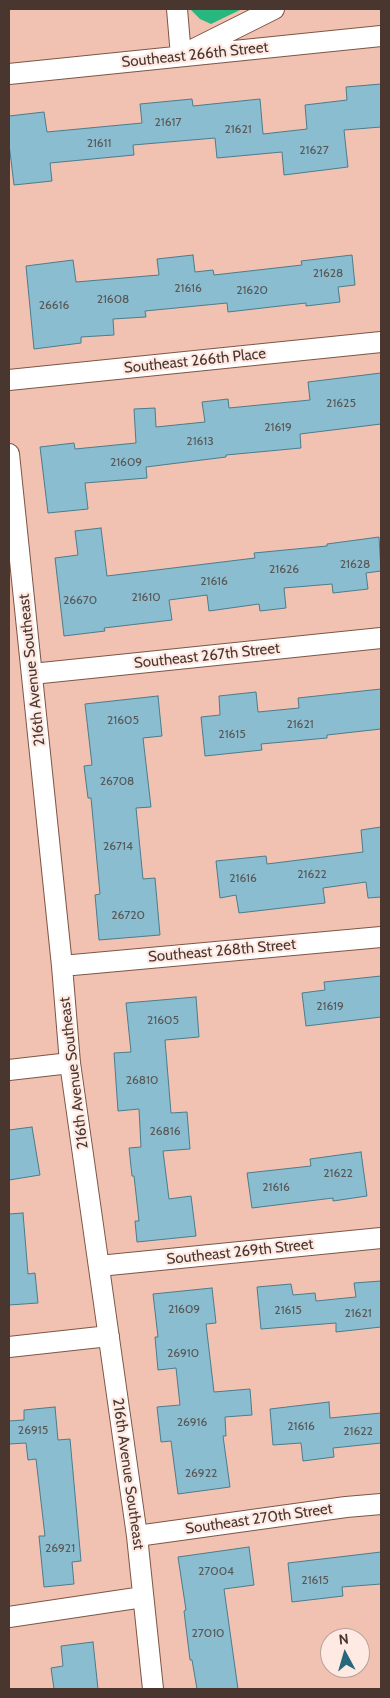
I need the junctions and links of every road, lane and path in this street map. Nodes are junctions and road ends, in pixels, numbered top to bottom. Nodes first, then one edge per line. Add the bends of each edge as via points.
1 (177, 9) edge
2 (274, 9) edge
3 (381, 36) edge
4 (181, 56) junction
5 (9, 74) edge
6 (381, 342) edge
7 (9, 380) edge
8 (9, 454) edge
9 (381, 638) edge
10 (32, 674) junction
11 (381, 936) edge
12 (62, 966) junction
13 (70, 1063) junction
14 (9, 1070) edge
15 (381, 1238) edge
16 (99, 1266) junction
17 (109, 1336) junction
18 (9, 1347) edge
19 (381, 1504) edge
20 (137, 1536) junction
21 (143, 1597) junction
22 (9, 1617) edge
23 (153, 1689) edge

1 - 4 street
2 - 4 street
3 - 4 street, Southeast 266th Street
4 - 5 street, Southeast 266th Street
6 - 7 street, Southeast 266th Place
8 - 10 street, 216th Avenue Southeast
9 - 10 street, Southeast 267th Street
10 - 12 street, 216th Avenue Southeast
11 - 12 street, Southeast 268th Street
12 - 13 street, 216th Avenue Southeast
13 - 14 street
13 - 16 street, 216th Avenue Southeast
15 - 16 street, Southeast 269th Street
16 - 17 street, 216th Avenue Southeast
17 - 18 street
17 - 20 street, 216th Avenue Southeast
19 - 20 street, Southeast 270th Street
20 - 21 street, 216th Avenue Southeast
21 - 22 street
21 - 23 street, 216th Avenue Southeast

